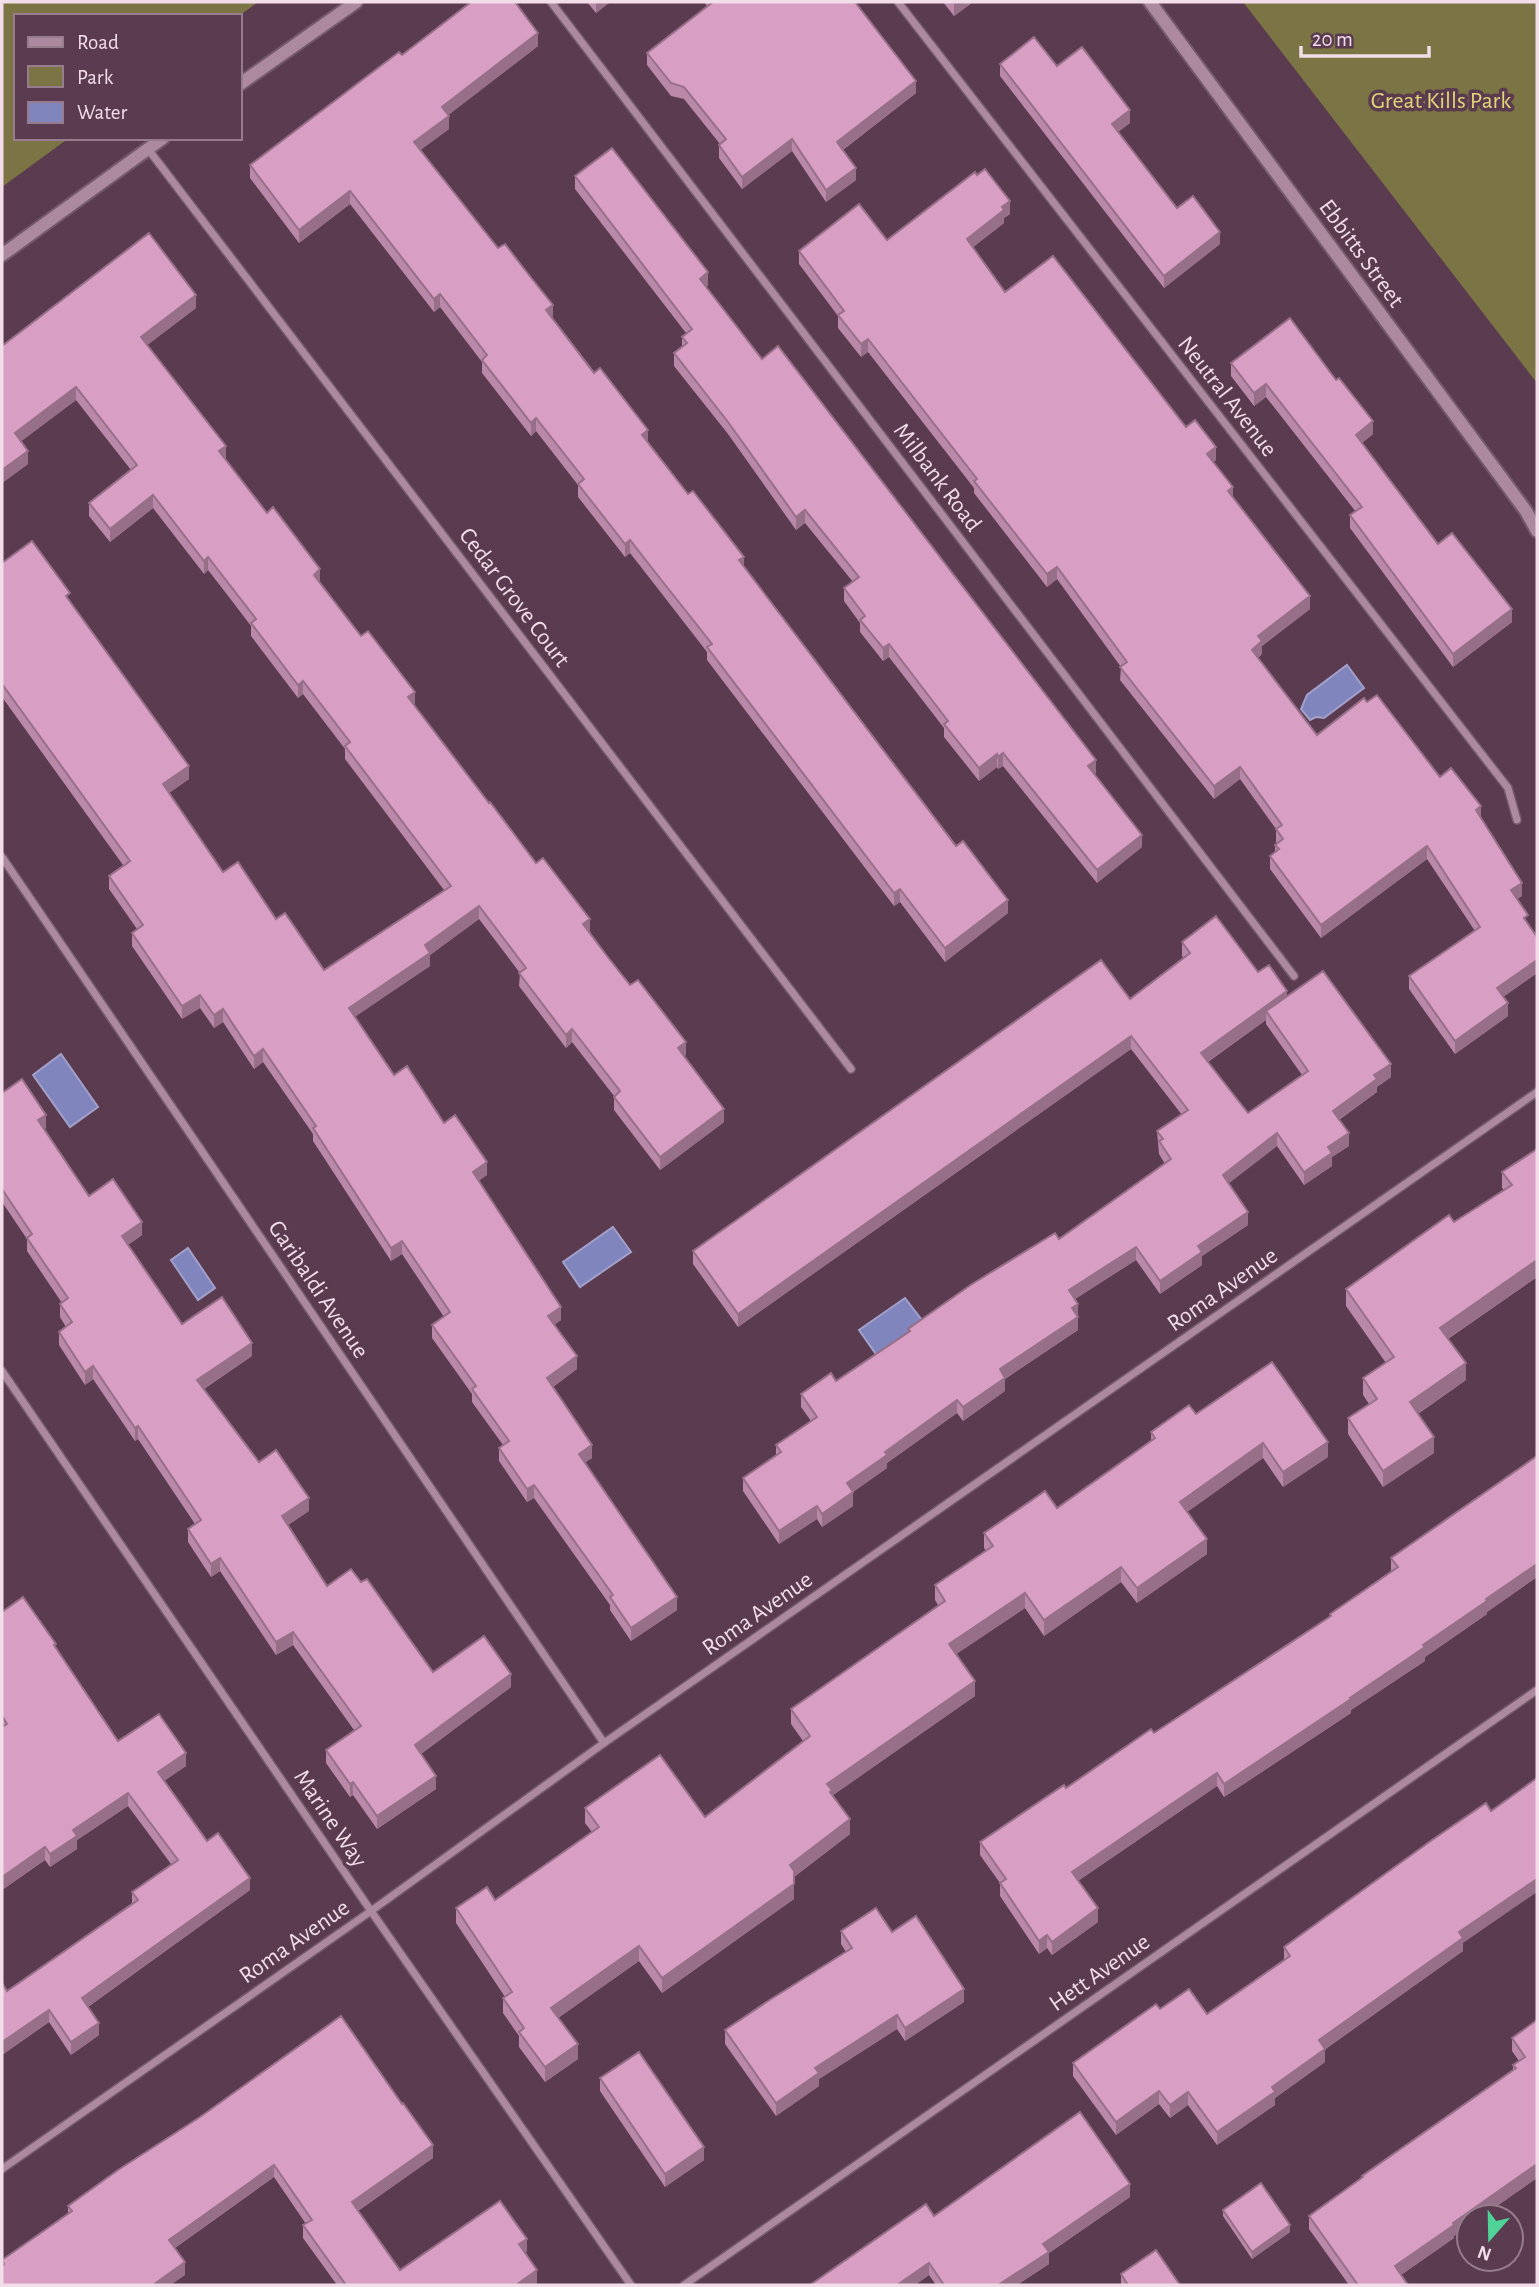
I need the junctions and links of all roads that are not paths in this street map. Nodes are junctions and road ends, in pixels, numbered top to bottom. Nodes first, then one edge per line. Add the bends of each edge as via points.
1 (356, 2) edge
2 (551, 2) edge
3 (898, 2) edge
4 (1150, 2) edge
5 (242, 83) edge
6 (160, 140) edge
7 (148, 149) junction
8 (2, 255) edge
9 (1537, 531) edge
10 (1517, 820) dead end
11 (2, 857) edge
12 (1294, 976) dead end
13 (851, 1069) dead end
14 (1537, 1093) edge
15 (2, 1371) edge
16 (1537, 1690) edge
17 (604, 1743) junction
18 (371, 1911) junction
19 (2, 2169) edge
20 (631, 2285) edge
21 (684, 2285) edge

1 - 5 street
2 - 12 street, Milbank Road
3 - 10 street, Neutral Avenue via 1508,788
4 - 9 street, Ebbitts Street
6 - 7 street
7 - 8 street
7 - 13 street, Cedar Grove Court
11 - 17 street, Garibaldi Avenue
14 - 17 street, Roma Avenue
15 - 18 street, Marine Way
16 - 21 street, Hett Avenue
17 - 18 street, Roma Avenue
18 - 19 street, Roma Avenue
18 - 20 street, Marine Way

